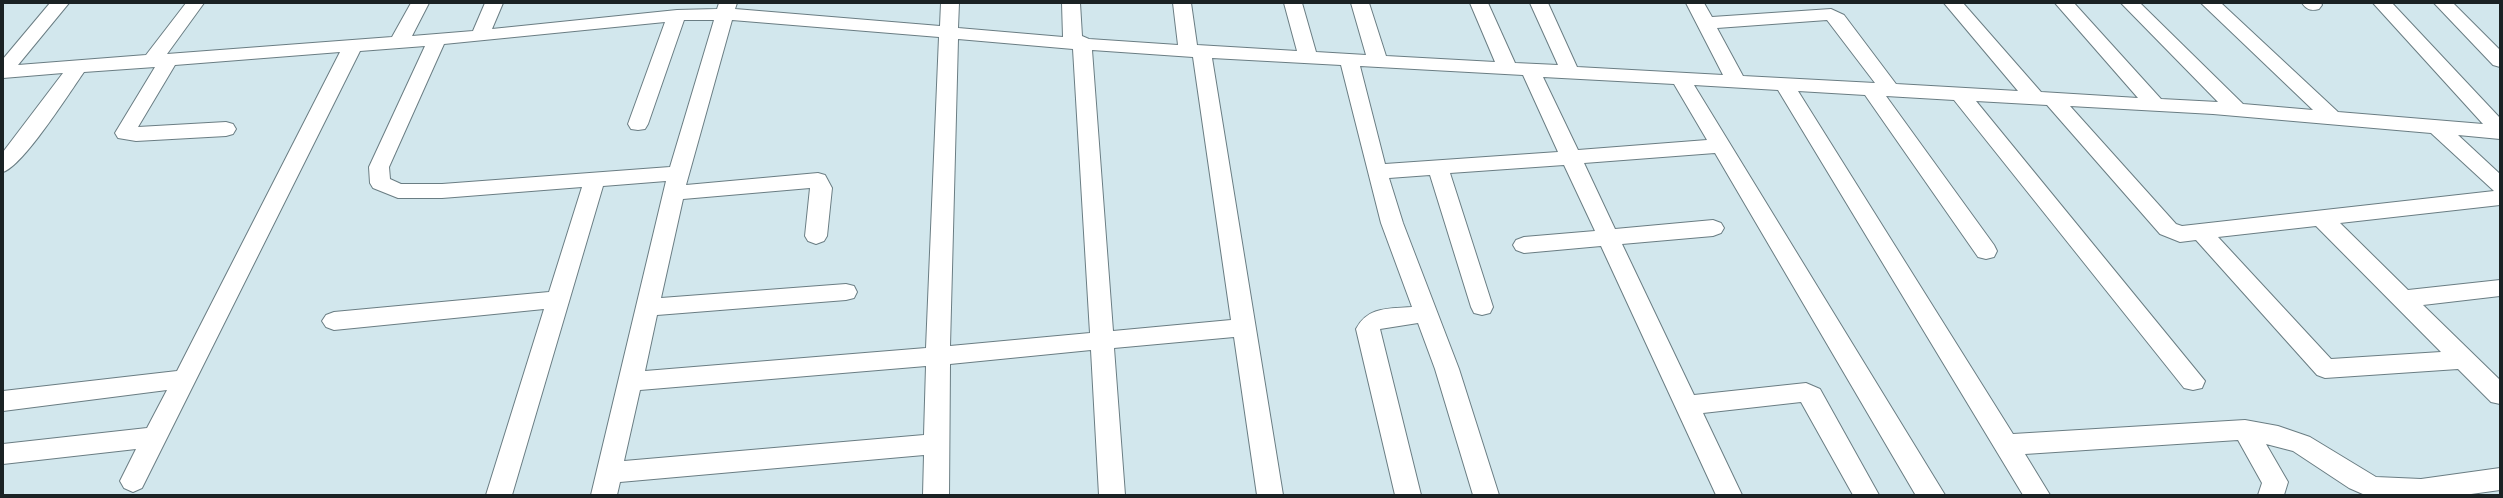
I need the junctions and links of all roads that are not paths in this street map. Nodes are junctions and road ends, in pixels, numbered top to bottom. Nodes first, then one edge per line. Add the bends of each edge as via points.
1 (60, 3) edge
2 (195, 3) edge
3 (420, 3) edge
4 (494, 3) edge
5 (950, 3) edge
6 (1071, 3) edge
7 (1182, 3) edge
8 (1294, 3) edge
9 (1360, 3) edge
10 (1478, 3) edge
11 (1539, 3) edge
12 (1695, 3) edge
13 (1953, 3) edge
14 (2064, 3) edge
15 (2130, 3) edge
16 (2210, 3) edge
17 (2382, 3) edge
18 (2443, 3) edge
19 (727, 9) edge
20 (677, 15) junction
21 (1706, 23) junction
22 (949, 33) junction
23 (480, 36) junction
24 (436, 39) junction
25 (399, 42) junction
26 (1077, 42) junction
27 (353, 46) junction
28 (1194, 50) junction
29 (2497, 54) edge
30 (1308, 57) junction
31 (1349, 60) junction
32 (160, 61) junction
33 (1378, 62) junction
34 (78, 67) junction
35 (1508, 70) junction
36 (1530, 70) junction
37 (3, 72) edge
38 (1570, 72) junction
39 (1680, 78) junction
40 (1737, 82) junction
41 (1784, 84) junction
42 (1880, 88) junction
43 (1960, 94) junction
44 (2044, 99) junction
45 (2156, 105) junction
46 (2237, 110) junction
47 (2334, 118) junction
48 (638, 124) dead end
49 (2437, 127) junction
50 (226, 129) dead end
51 (2500, 131) edge
52 (1721, 146) junction
53 (1573, 158) junction
54 (3, 165) edge
55 (1438, 168) junction
56 (1377, 172) junction
57 (595, 179) junction
58 (676, 183) junction
59 (2500, 186) edge
60 (2500, 198) edge
61 (2320, 218) junction
62 (1713, 228) dead end
63 (2201, 232) junction
64 (816, 236) dead end
65 (1610, 237) junction
66 (1524, 245) dead end
67 (1986, 251) dead end
68 (2500, 288) edge
69 (846, 292) dead end
70 (559, 299) junction
71 (2405, 300) junction
72 (649, 307) junction
73 (1482, 307) dead end
74 (1427, 314) junction
75 (334, 321) dead end
76 (1244, 326) junction
77 (1103, 341) junction
78 (938, 356) junction
79 (2465, 359) junction
80 (184, 379) junction
81 (631, 381) junction
82 (2193, 381) dead end
83 (2500, 394) edge
84 (3, 401) edge
85 (1687, 405) junction
86 (2245, 430) junction
87 (156, 436) junction
88 (938, 444) junction
89 (2006, 446) junction
90 (3, 454) edge
91 (2500, 479) edge
92 (133, 480) dead end
93 (606, 484) edge
94 (499, 495) edge
95 (936, 495) edge
96 (1112, 495) edge
97 (1270, 495) edge
98 (1408, 495) edge
99 (1486, 495) edge
100 (1729, 495) edge
101 (1866, 495) edge
102 (1932, 495) edge
103 (2037, 495) edge
104 (2271, 495) edge

1 - 37 street
2 - 32 street
3 - 25 street
4 - 23 street
5 - 22 street
6 - 26 street
7 - 28 street
8 - 30 street
9 - 33 street
10 - 35 street
11 - 38 street
12 - 21 street
13 - 44 street
14 - 45 street
15 - 46 street
16 - 47 street
17 - 51 street
18 - 29 street
19 - 20 street
19 - 22 street
19 - 58 street
20 - 23 street
20 - 48 street
21 - 40 street
21 - 42 street via 1831,14 1838,19
22 - 26 street
22 - 78 street
23 - 24 street
24 - 25 street
24 - 57 street via 379,167 380,183 398,191 442,191
25 - 27 street
26 - 28 street
26 - 77 street
27 - 32 street
27 - 80 street
28 - 30 street
28 - 76 street
30 - 31 street
31 - 33 street
31 - 56 street
32 - 34 street
32 - 50 street via 125,133
33 - 35 street
34 - 37 street
34 - 54 street
35 - 36 street
36 - 38 street
36 - 53 street
38 - 39 street
39 - 40 street
39 - 52 street
40 - 41 street
41 - 42 street
41 - 89 street
42 - 43 street
42 - 67 street
43 - 44 street
43 - 82 street
44 - 45 street
44 - 63 street via 2168,229 2180,234
45 - 46 street
46 - 47 street
47 - 49 street
49 - 51 street
49 - 59 street
52 - 53 street
52 - 102 street via 1924,486
53 - 55 street
53 - 65 street
55 - 56 street
55 - 73 street
56 - 74 street via 1392,223
57 - 58 street
57 - 70 street
58 - 64 street via 818,180 821,188
58 - 72 street
60 - 61 street
61 - 63 street
61 - 71 street
62 - 65 street
63 - 79 street via 2325,369
65 - 66 street
65 - 85 street
68 - 71 street
69 - 72 street
70 - 75 street
70 - 94 street
71 - 79 street
72 - 81 street
74 - 98 street via 1380,319 1371,323 1368,329
74 - 99 street
76 - 77 street
76 - 97 street
77 - 78 street
77 - 96 street
78 - 81 street
78 - 88 street
79 - 83 street
80 - 84 street
80 - 87 street
81 - 93 street
85 - 100 street
85 - 101 street via 1806,392 1811,396
86 - 89 street
86 - 91 street via 2281,436 2308,447 2350,475 2376,488 2400,491
86 - 104 street via 2275,482
87 - 90 street
87 - 92 street
88 - 93 street
88 - 95 street
89 - 103 street

